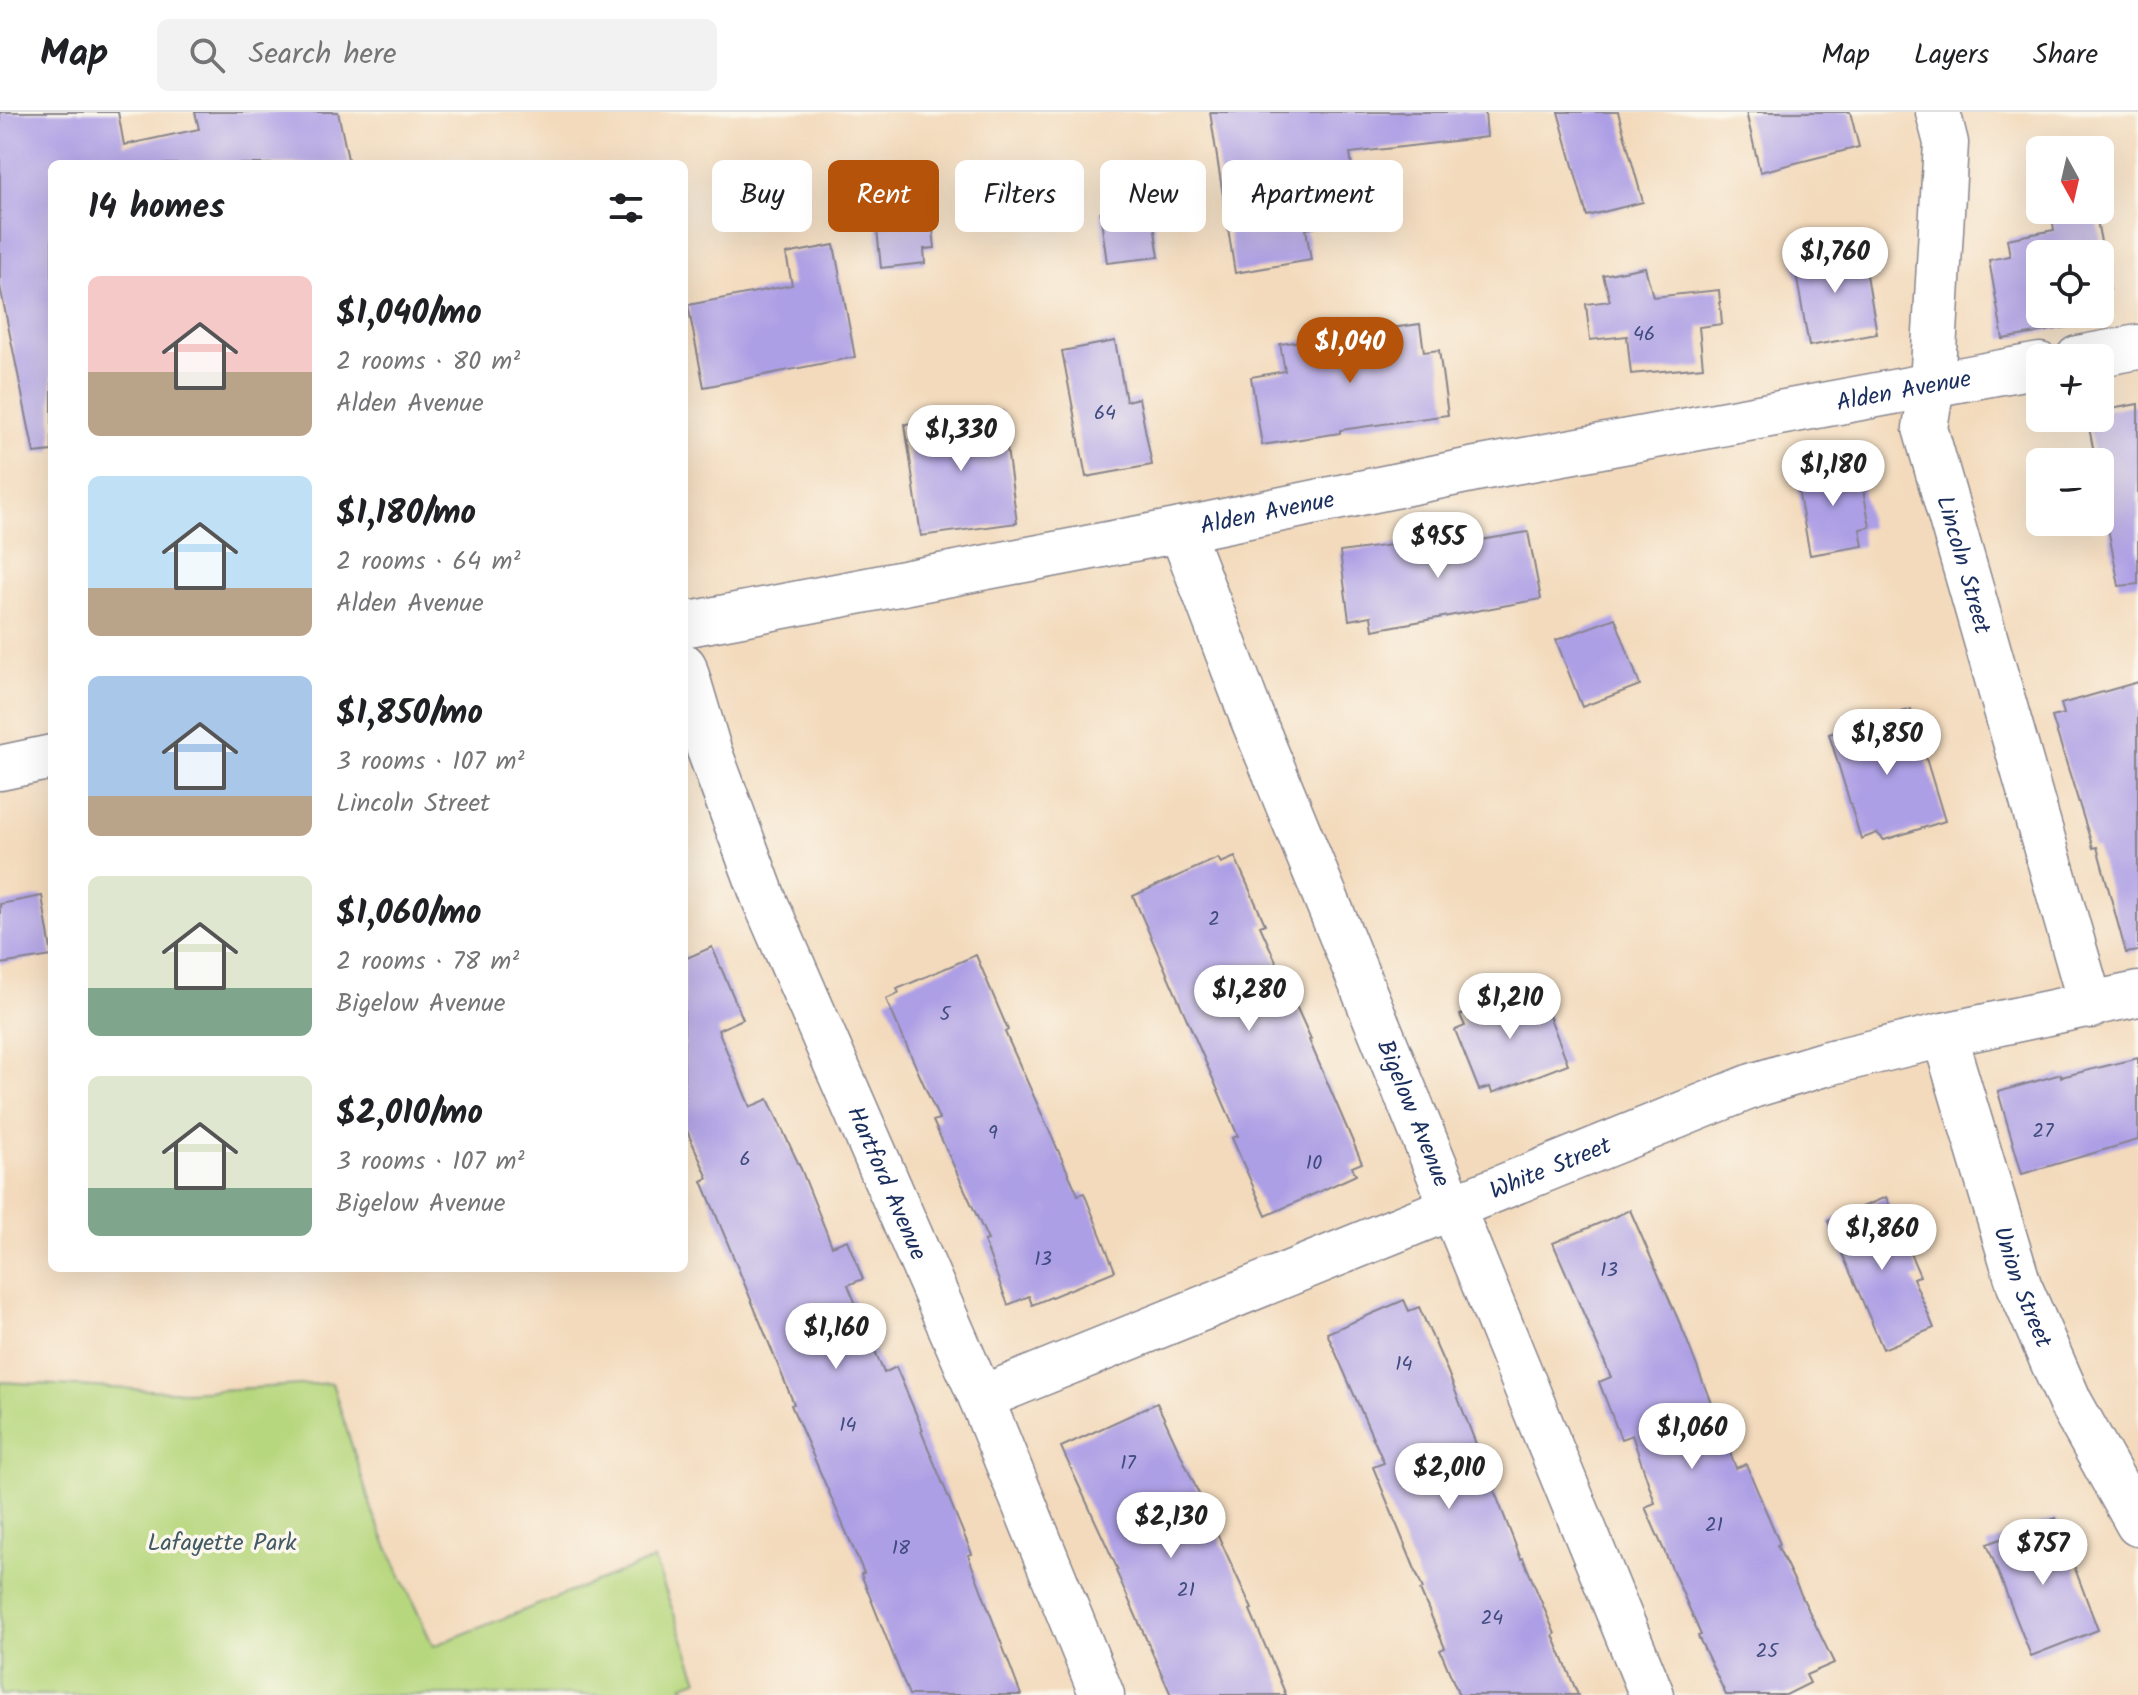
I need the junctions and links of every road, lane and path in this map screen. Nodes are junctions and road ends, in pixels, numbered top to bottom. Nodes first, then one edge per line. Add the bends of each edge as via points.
1 (1938, 112) edge
2 (2138, 347) edge
3 (2114, 351) edge
4 (2026, 368) edge
5 (1932, 385) junction
6 (1181, 530) junction
7 (688, 624) edge
8 (688, 679) edge
9 (48, 758) edge
10 (0, 768) edge
11 (2138, 994) edge
12 (2091, 1006) junction
13 (1944, 1035) junction
14 (1452, 1206) junction
15 (981, 1398) junction
16 (2138, 1524) edge
17 (1102, 1695) edge
18 (1652, 1695) edge

1 - 5 street, Lincoln Street via 1946,143
2 - 3 street
4 - 5 street, Alden Avenue
5 - 6 street, Alden Avenue
5 - 12 street, Lincoln Street via 1925,428
6 - 7 street, Alden Avenue
6 - 14 street, Bigelow Avenue
8 - 15 street, Hartford Avenue via 764,899
9 - 10 street
11 - 12 street, White Street
12 - 13 street, White Street
13 - 14 street, White Street via 1752,1086
13 - 16 street, Union Street via 2019,1285 2070,1402
14 - 15 street, White Street
14 - 18 street, Bigelow Avenue
15 - 17 street, Hartford Avenue

